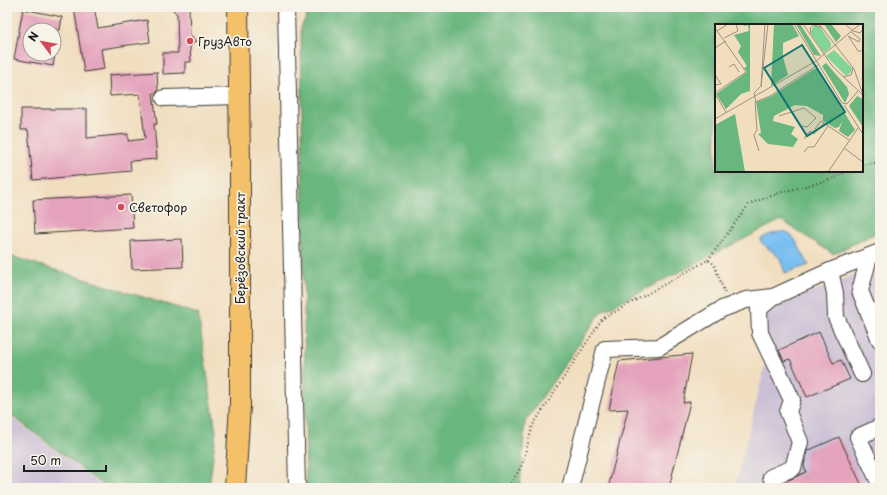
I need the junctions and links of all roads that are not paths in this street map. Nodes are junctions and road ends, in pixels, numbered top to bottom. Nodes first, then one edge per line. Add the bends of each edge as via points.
1 (238, 7) edge
2 (286, 7) edge
3 (239, 96) junction
4 (164, 98) dead end
5 (874, 254) edge
6 (830, 271) junction
7 (773, 297) junction
8 (880, 340) edge
9 (862, 374) dead end
10 (880, 427) edge
11 (771, 477) dead end
12 (880, 484) edge
13 (235, 488) edge
14 (298, 488) edge
15 (570, 488) edge

1 - 3 main road, Берёзовский тракт
2 - 14 lane
3 - 4 lane
3 - 13 main road, Берёзовский тракт via 240,405
5 - 6 lane
5 - 8 lane via 860,292
6 - 7 lane
6 - 9 lane via 835,293 836,317
7 - 11 lane via 759,309 760,333 792,400 788,412 800,442 794,468
7 - 15 lane via 746,300 722,308 659,347 605,349
10 - 12 lane via 858,437

